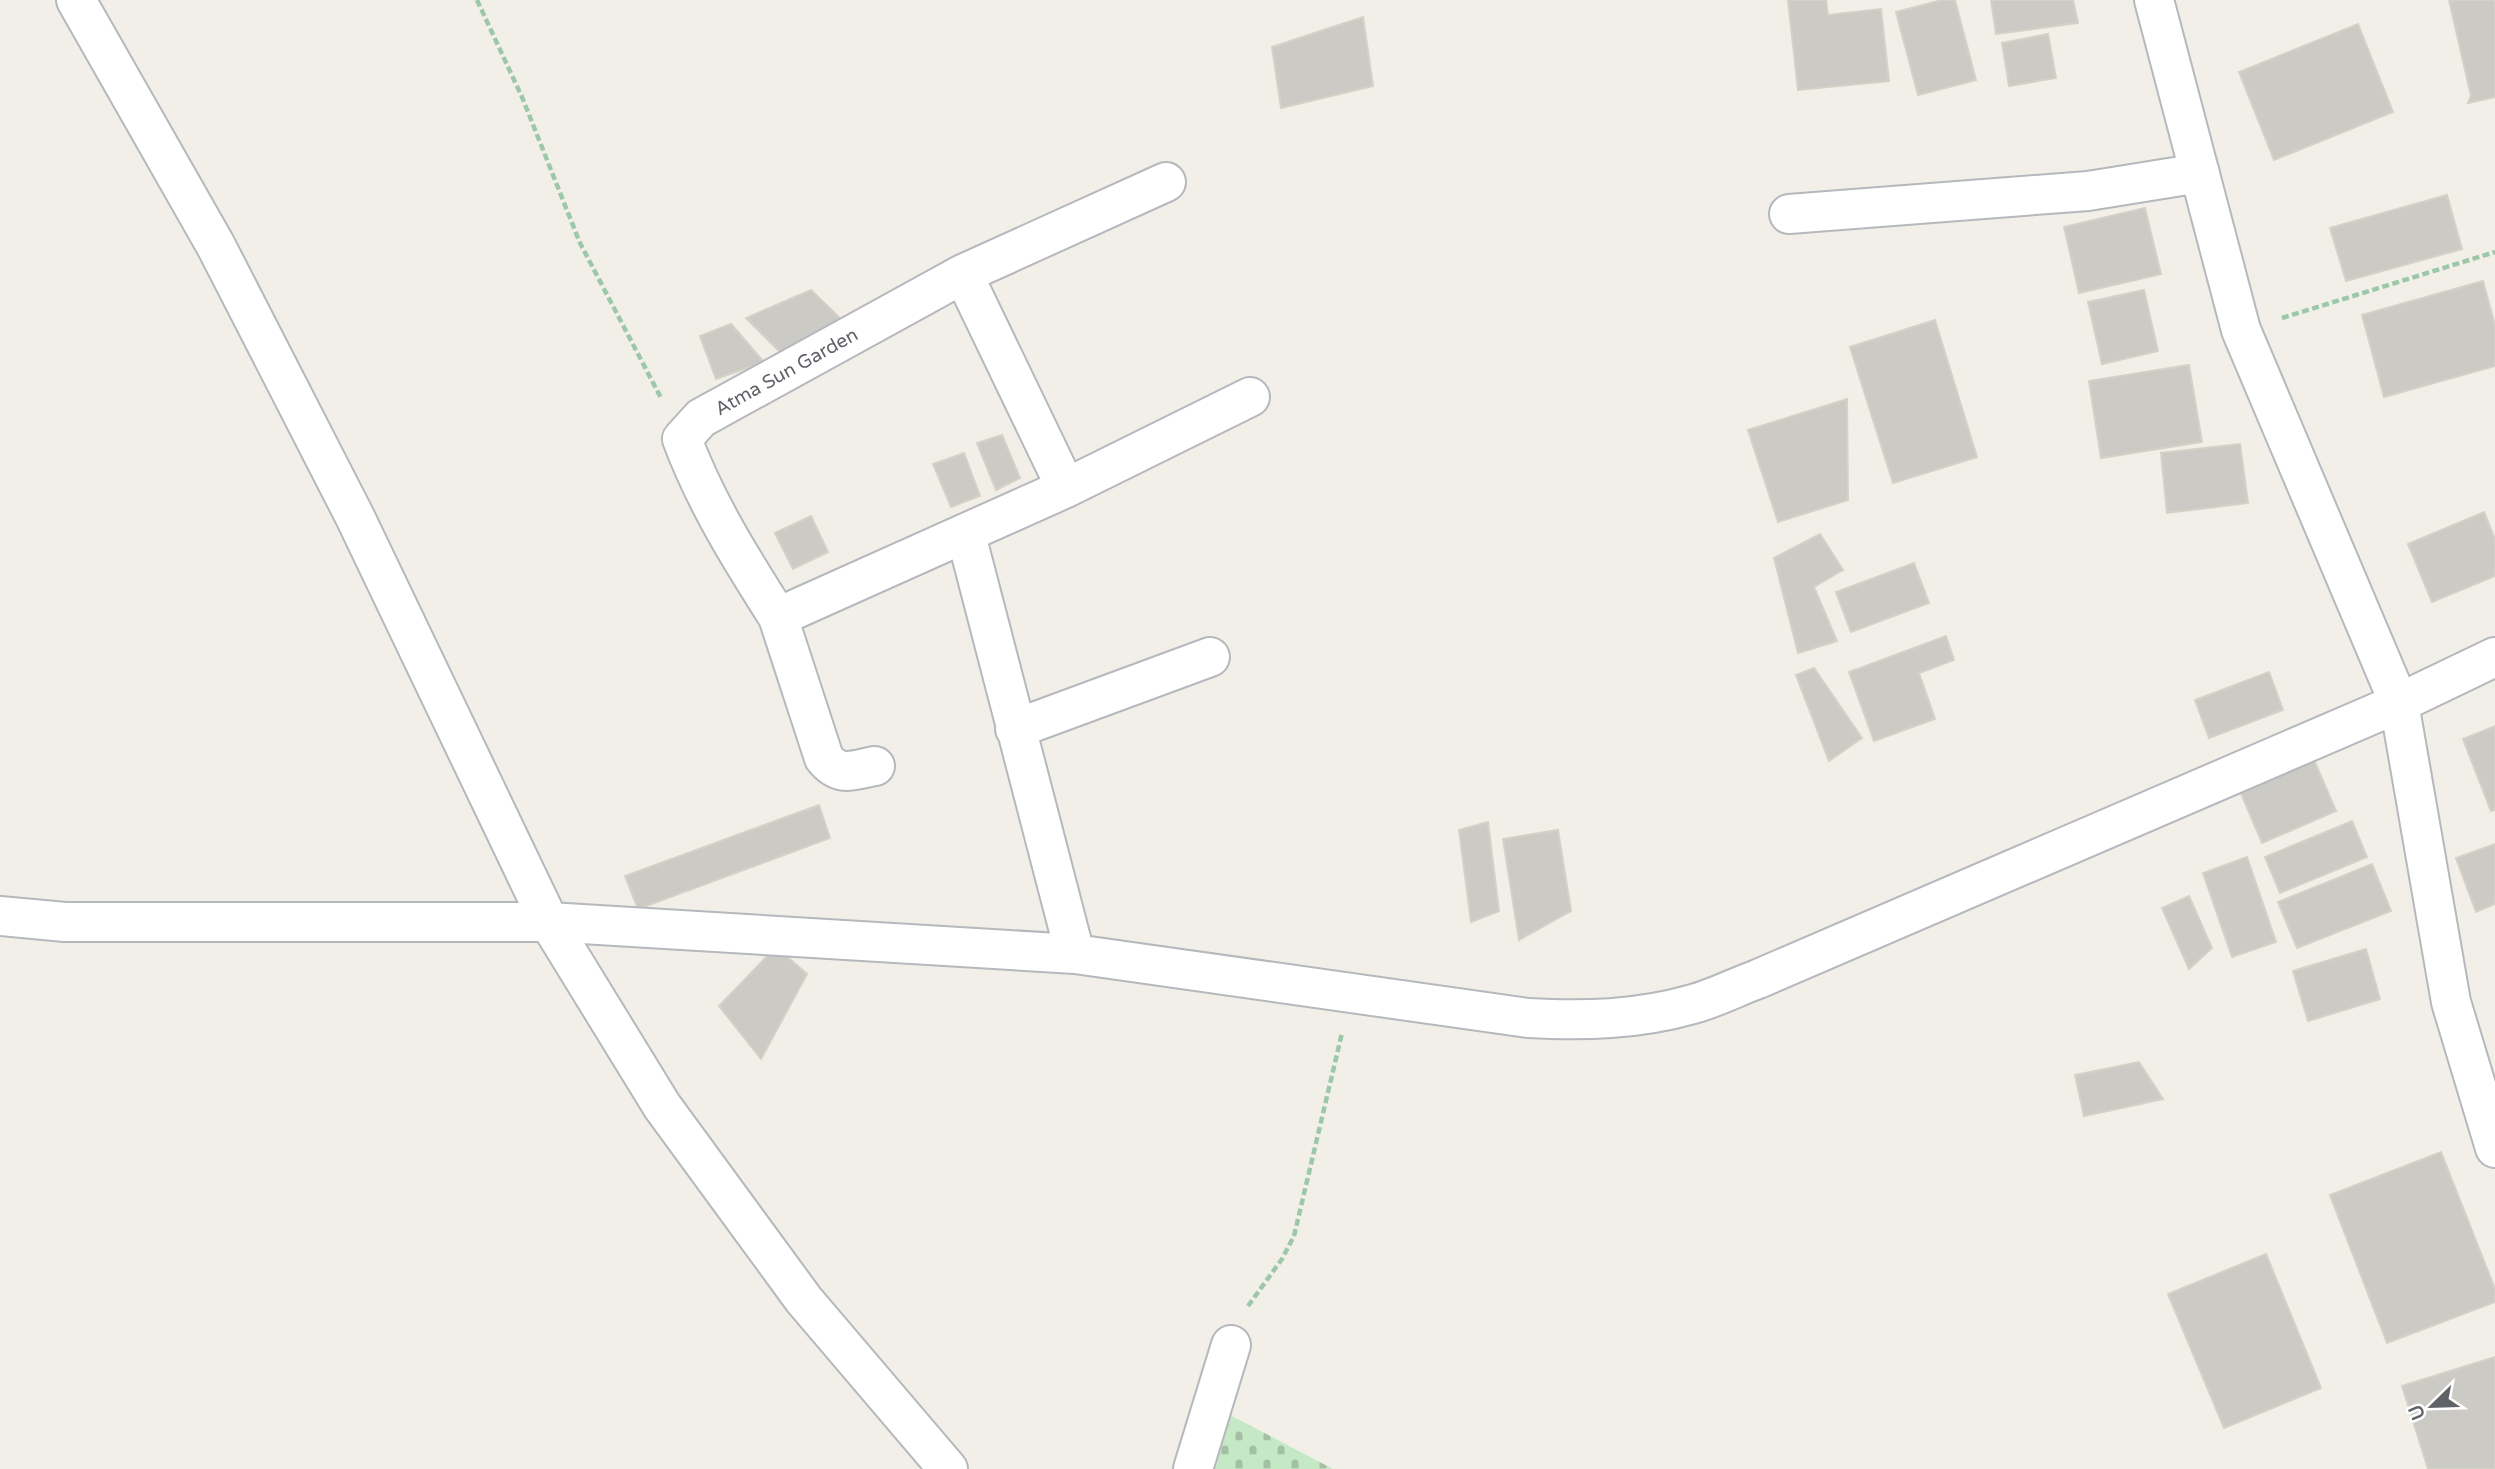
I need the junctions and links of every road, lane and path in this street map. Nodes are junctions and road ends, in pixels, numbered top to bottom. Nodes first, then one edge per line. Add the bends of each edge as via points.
1 (76, 0) edge
2 (477, 0) edge
3 (2154, 0) edge
4 (2200, 173) junction
5 (1166, 182) dead end
6 (1789, 214) dead end
7 (2495, 253) edge
8 (963, 274) junction
9 (2242, 330) junction
10 (1250, 397) dead end
11 (682, 439) junction
12 (1066, 488) junction
13 (966, 534) junction
14 (778, 617) junction
15 (1210, 657) dead end
16 (2495, 657) edge
17 (2399, 703) junction
18 (1015, 729) junction
19 (876, 766) dead end
20 (0, 916) edge
21 (549, 922) junction
22 (1075, 954) junction
23 (1352, 994) junction
24 (2495, 1148) edge
25 (1231, 1345) joint
26 (948, 1469) edge
27 (1193, 1469) edge

1 - 21 street via 216,246 273,357
2 - 11 path via 522,97 580,243
3 - 4 street
4 - 6 street via 2088,191
4 - 9 street
5 - 8 street, Atma Sun Garden
7 - 9 path
8 - 11 street, Atma Sun Garden via 701,418
8 - 12 street
9 - 17 street
10 - 12 street
11 - 14 street via 716,516
12 - 13 street
13 - 14 street
13 - 18 street
14 - 19 street via 824,758 832,768 845,772
15 - 18 street
16 - 17 street
17 - 23 street via 1693,1004 1583,1021
17 - 24 street via 2451,1002
18 - 22 street
20 - 21 street via 65,922
21 - 22 street
21 - 26 street via 662,1106 804,1300
22 - 23 street
23 - 25 path via 1294,1236 1249,1305
25 - 27 street

